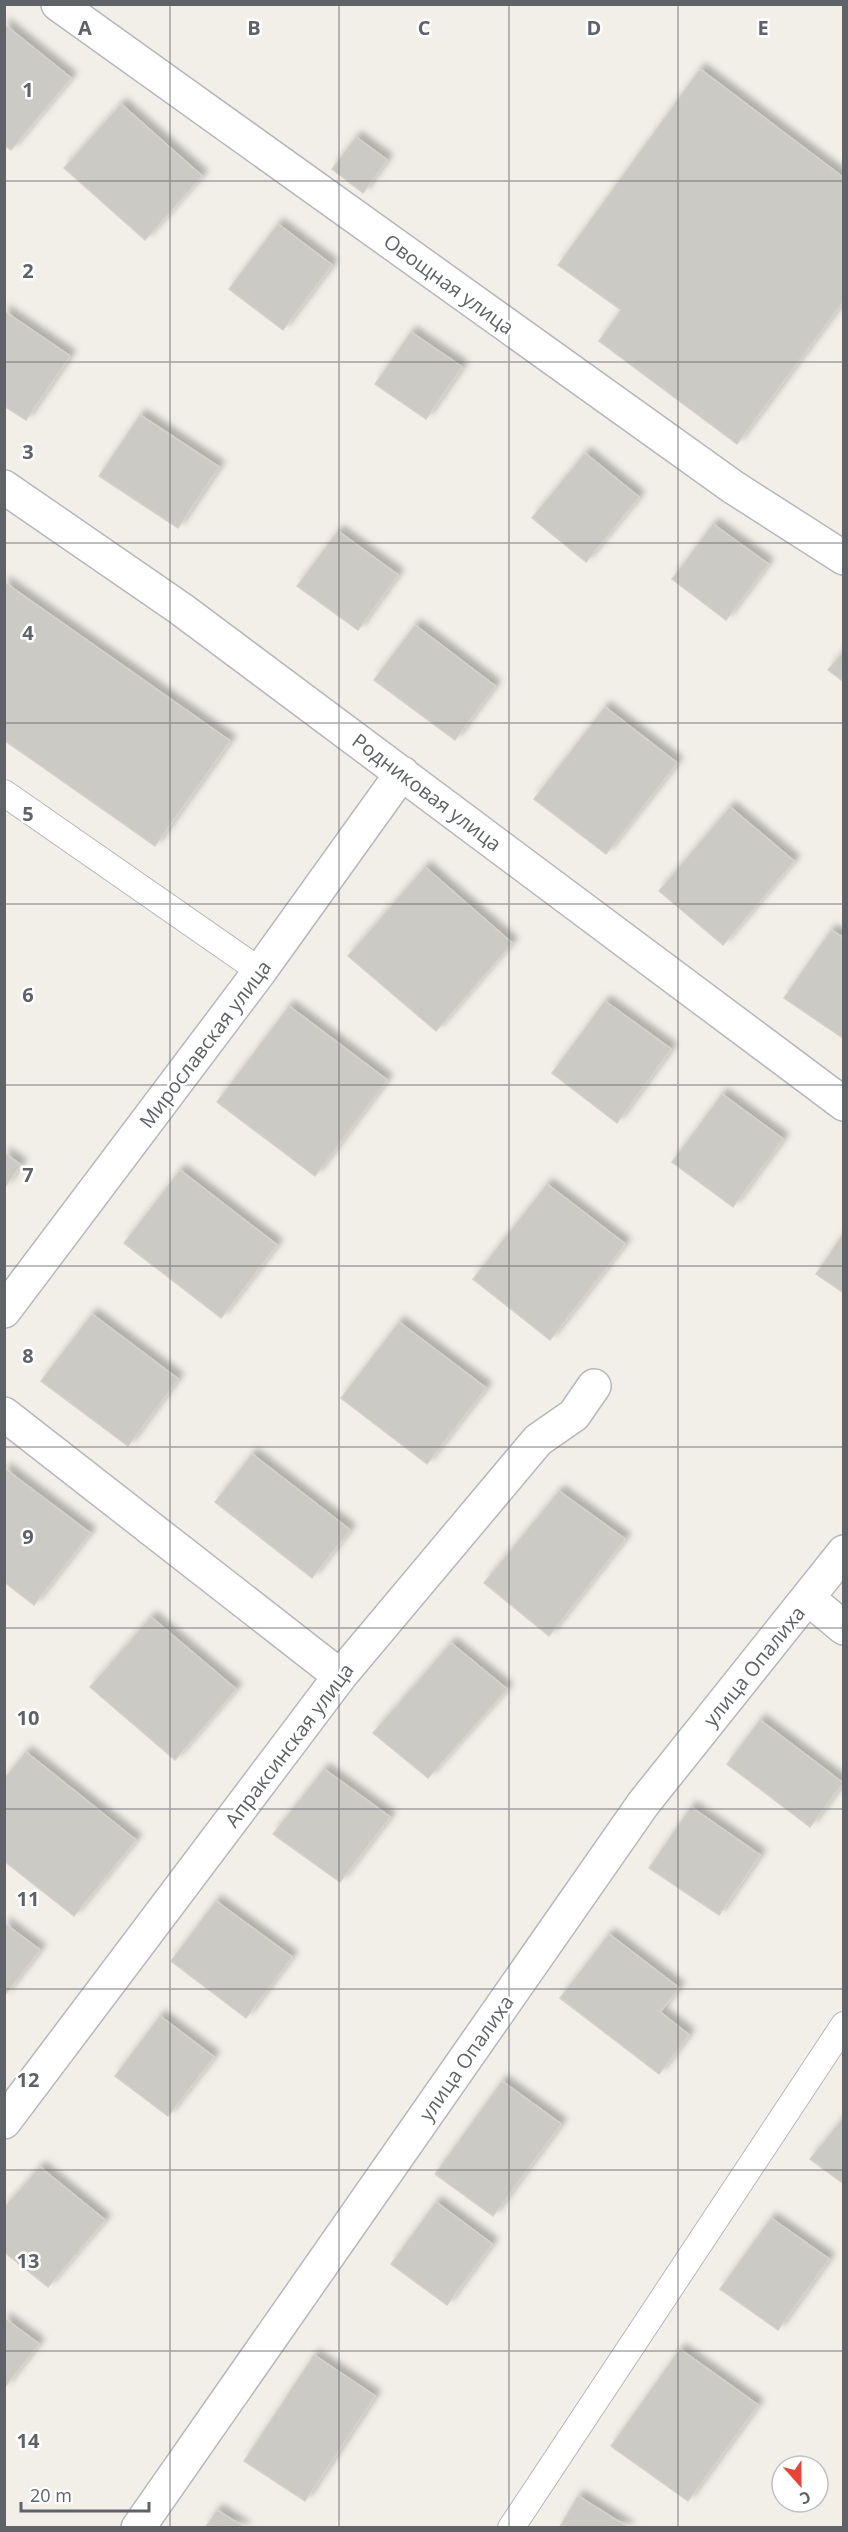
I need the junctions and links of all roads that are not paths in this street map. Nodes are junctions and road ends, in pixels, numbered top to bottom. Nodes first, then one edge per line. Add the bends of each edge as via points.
1 (58, 4) edge
2 (4, 487) edge
3 (843, 558) edge
4 (402, 773) junction
5 (4, 793) edge
6 (260, 971) junction
7 (843, 1104) edge
8 (4, 1311) edge
9 (594, 1386) dead end
10 (4, 1413) edge
11 (843, 1552) edge
12 (809, 1599) junction
13 (843, 1628) edge
14 (340, 1676) junction
15 (843, 2025) edge
16 (4, 2122) edge
17 (138, 2528) edge
18 (511, 2528) edge

1 - 3 street, Овощная улица via 733,487
2 - 4 street, Родниковая улица via 181,609
4 - 6 street, Мирославская улица
4 - 7 street, Родниковая улица
5 - 6 lane
6 - 8 street, Мирославская улица
9 - 14 street, Апраксинская улица via 574,1415 538,1440
10 - 14 street
11 - 12 street, улица Опалиха
12 - 13 street
12 - 17 street, улица Опалиха via 643,1804
14 - 16 street, Апраксинская улица
15 - 18 lane

